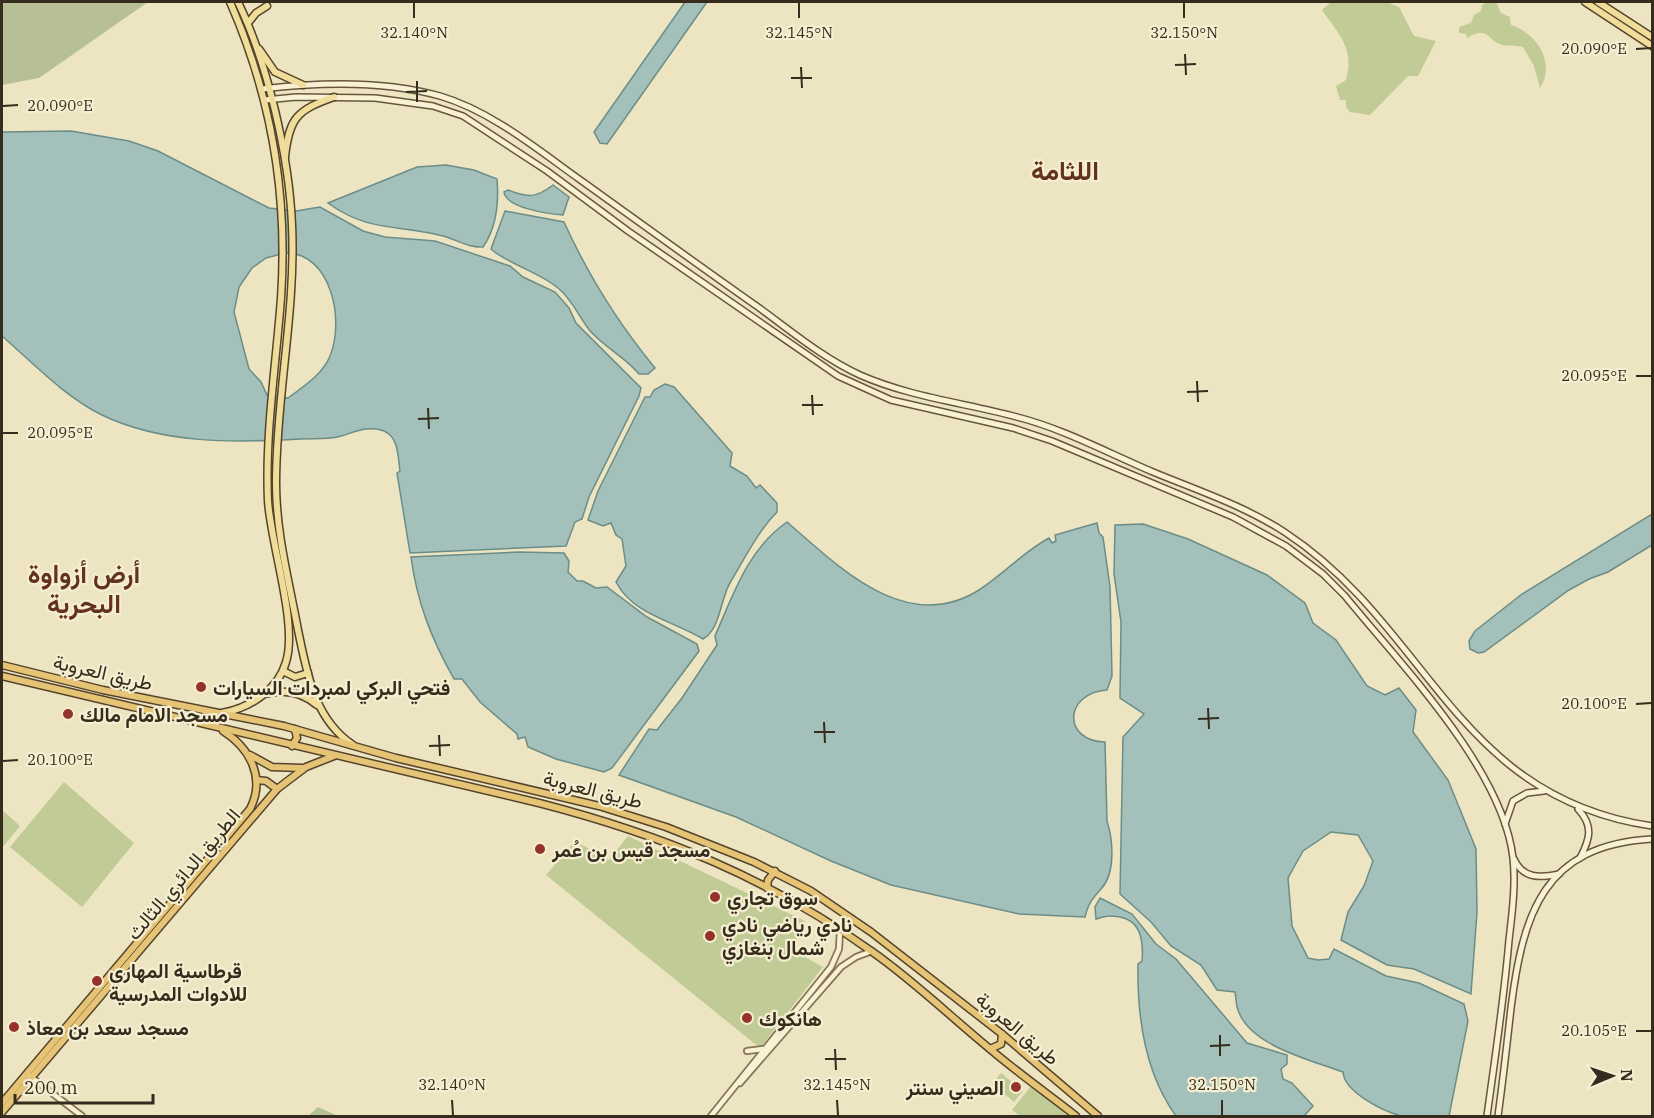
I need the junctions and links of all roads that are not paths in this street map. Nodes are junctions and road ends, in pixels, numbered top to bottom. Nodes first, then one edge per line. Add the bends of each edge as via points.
1 (230, 2) edge
2 (238, 2) edge
3 (1585, 2) edge
4 (1598, 2) edge
5 (267, 6) dead end
6 (248, 23) junction
7 (1653, 37) edge
8 (254, 40) junction
9 (1653, 46) edge
10 (303, 85) junction
11 (270, 88) junction
12 (262, 89) junction
13 (334, 97) junction
14 (273, 99) junction
15 (265, 100) junction
16 (284, 167) junction
17 (1156, 473) junction
18 (1152, 483) junction
19 (1189, 486) junction
20 (1185, 495) junction
21 (2, 664) edge
22 (283, 671) junction
23 (308, 673) junction
24 (2, 676) edge
25 (263, 695) junction
26 (320, 708) junction
27 (216, 714) junction
28 (215, 727) junction
29 (295, 729) junction
30 (292, 746) junction
31 (353, 746) junction
32 (247, 752) junction
33 (334, 756) junction
34 (306, 767) junction
35 (257, 780) junction
36 (277, 789) junction
37 (1544, 791) junction
38 (1576, 807) junction
39 (1653, 826) edge
40 (1505, 827) junction
41 (1653, 839) edge
42 (1513, 857) junction
43 (1580, 858) junction
44 (775, 872) junction
45 (1559, 874) junction
46 (767, 888) junction
47 (840, 930) junction
48 (872, 951) junction
49 (1002, 1034) junction
50 (765, 1048) junction
51 (990, 1049) junction
52 (747, 1051) dead end
53 (29, 1076) junction
54 (737, 1085) junction
55 (2, 1103) edge
56 (2, 1112) edge
57 (82, 1116) edge
58 (711, 1116) edge
59 (1076, 1116) edge
60 (1098, 1116) edge
61 (1488, 1116) edge
62 (1498, 1116) edge

1 - 12 main road
2 - 6 main road
3 - 9 main road
4 - 7 main road
5 - 6 main road
6 - 8 main road
8 - 10 main road via 275,72
8 - 11 main road
10 - 11 main road
10 - 17 main road via 392,87 463,104 555,161 846,368 903,391 1031,421
11 - 12 main road
11 - 14 main road
12 - 15 main road
13 - 14 main road
13 - 16 main road via 306,107 295,118 287,136
13 - 18 main road via 402,101 451,112 476,123 838,376 891,400 1035,435
14 - 15 main road
14 - 16 main road
15 - 22 main road via 281,201 282,274 270,452 270,521 289,633
16 - 23 main road via 293,256 276,495 280,539
17 - 18 main road
17 - 19 main road
18 - 20 main road
19 - 20 main road
19 - 37 main road via 1258,516 1319,557 1355,591 1453,711 1494,753
20 - 40 main road via 1254,527 1304,559 1346,596 1478,764
21 - 27 highway, طريق العروبة
22 - 23 main road via 295,677
22 - 25 main road
23 - 26 main road
24 - 28 highway, طريق العروبة
25 - 26 main road via 291,692
25 - 27 main road via 241,708
26 - 31 main road via 334,729
27 - 29 highway, طريق العروبة
28 - 30 highway, طريق العروبة
28 - 32 highway via 234,738
29 - 30 highway via 297,738
29 - 31 highway, طريق العروبة
30 - 33 highway, طريق العروبة
31 - 44 highway, طريق العروبة via 633,816
32 - 34 highway via 272,767
32 - 35 highway
33 - 34 highway, الطريق الدائري الثالث
33 - 46 highway, طريق العروبة via 620,825 695,852
34 - 36 highway, الطريق الدائري الثالث
35 - 36 highway via 270,782
35 - 53 highway, الطريق الدائري الثالث via 252,804 237,825
36 - 53 highway, الطريق الدائري الثالث
37 - 38 main road
37 - 40 main road via 1527,793 1513,801
38 - 39 main road
38 - 43 main road via 1588,820 1590,832
40 - 42 main road
41 - 43 main road via 1617,844
42 - 45 main road via 1521,869 1533,876
42 - 61 main road via 1509,943
43 - 45 main road
44 - 46 highway
44 - 49 highway, طريق العروبة via 812,891 871,932
45 - 62 main road via 1534,909 1520,949
46 - 47 highway, طريق العروبة
47 - 48 highway, طريق العروبة
47 - 50 street via 834,963
48 - 51 highway, طريق العروبة
48 - 54 street via 841,967
49 - 51 highway via 999,1046
49 - 60 highway, طريق العروبة
50 - 52 street
50 - 54 street
51 - 59 highway, طريق العروبة
53 - 55 highway, الطريق الدائري الثالث
53 - 56 highway, الطريق الدائري الثالث
53 - 57 street
54 - 58 street

